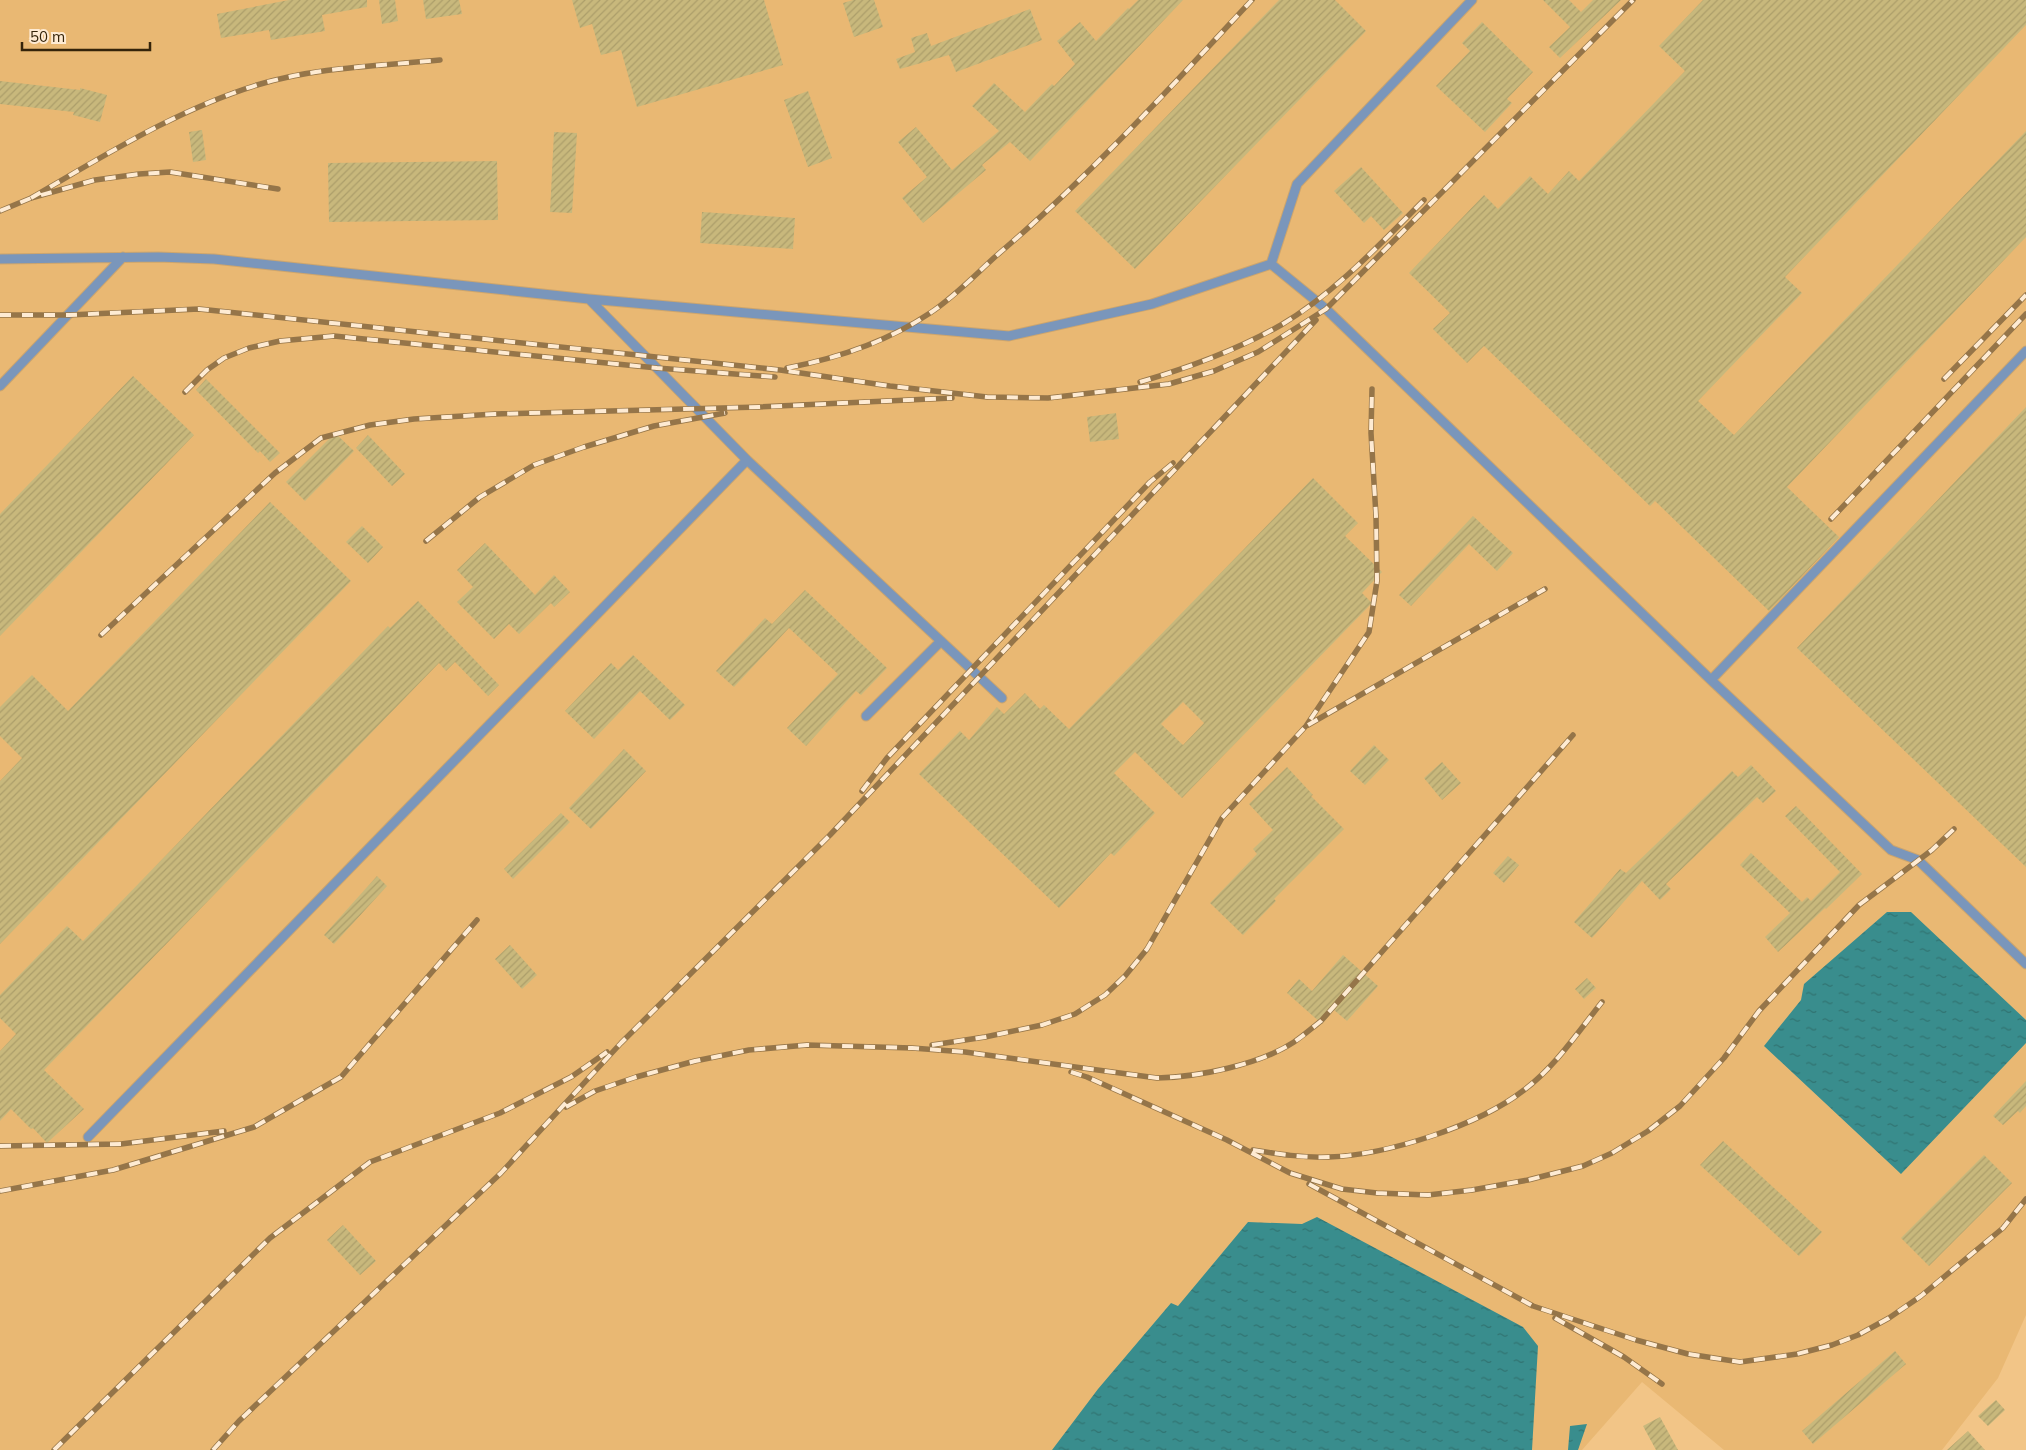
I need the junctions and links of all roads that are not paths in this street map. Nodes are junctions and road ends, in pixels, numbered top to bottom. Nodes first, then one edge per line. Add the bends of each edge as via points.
1 (1472, 0) edge
2 (123, 257) junction
3 (0, 259) edge
4 (1271, 264) junction
5 (589, 299) junction
6 (2026, 351) edge
7 (0, 386) edge
8 (747, 460) junction
9 (941, 641) junction
10 (1711, 680) junction
11 (1002, 698) dead end
12 (866, 716) dead end
13 (2026, 964) edge
14 (88, 1137) dead end

1 - 4 lane via 1296,184
2 - 3 lane
2 - 5 lane via 214,259
2 - 7 lane
4 - 5 lane via 1152,304 1009,336
4 - 10 lane via 1326,310
5 - 8 lane
6 - 10 lane
8 - 9 lane
8 - 14 lane
9 - 11 lane
9 - 12 lane
10 - 13 lane via 1891,850 1918,860

